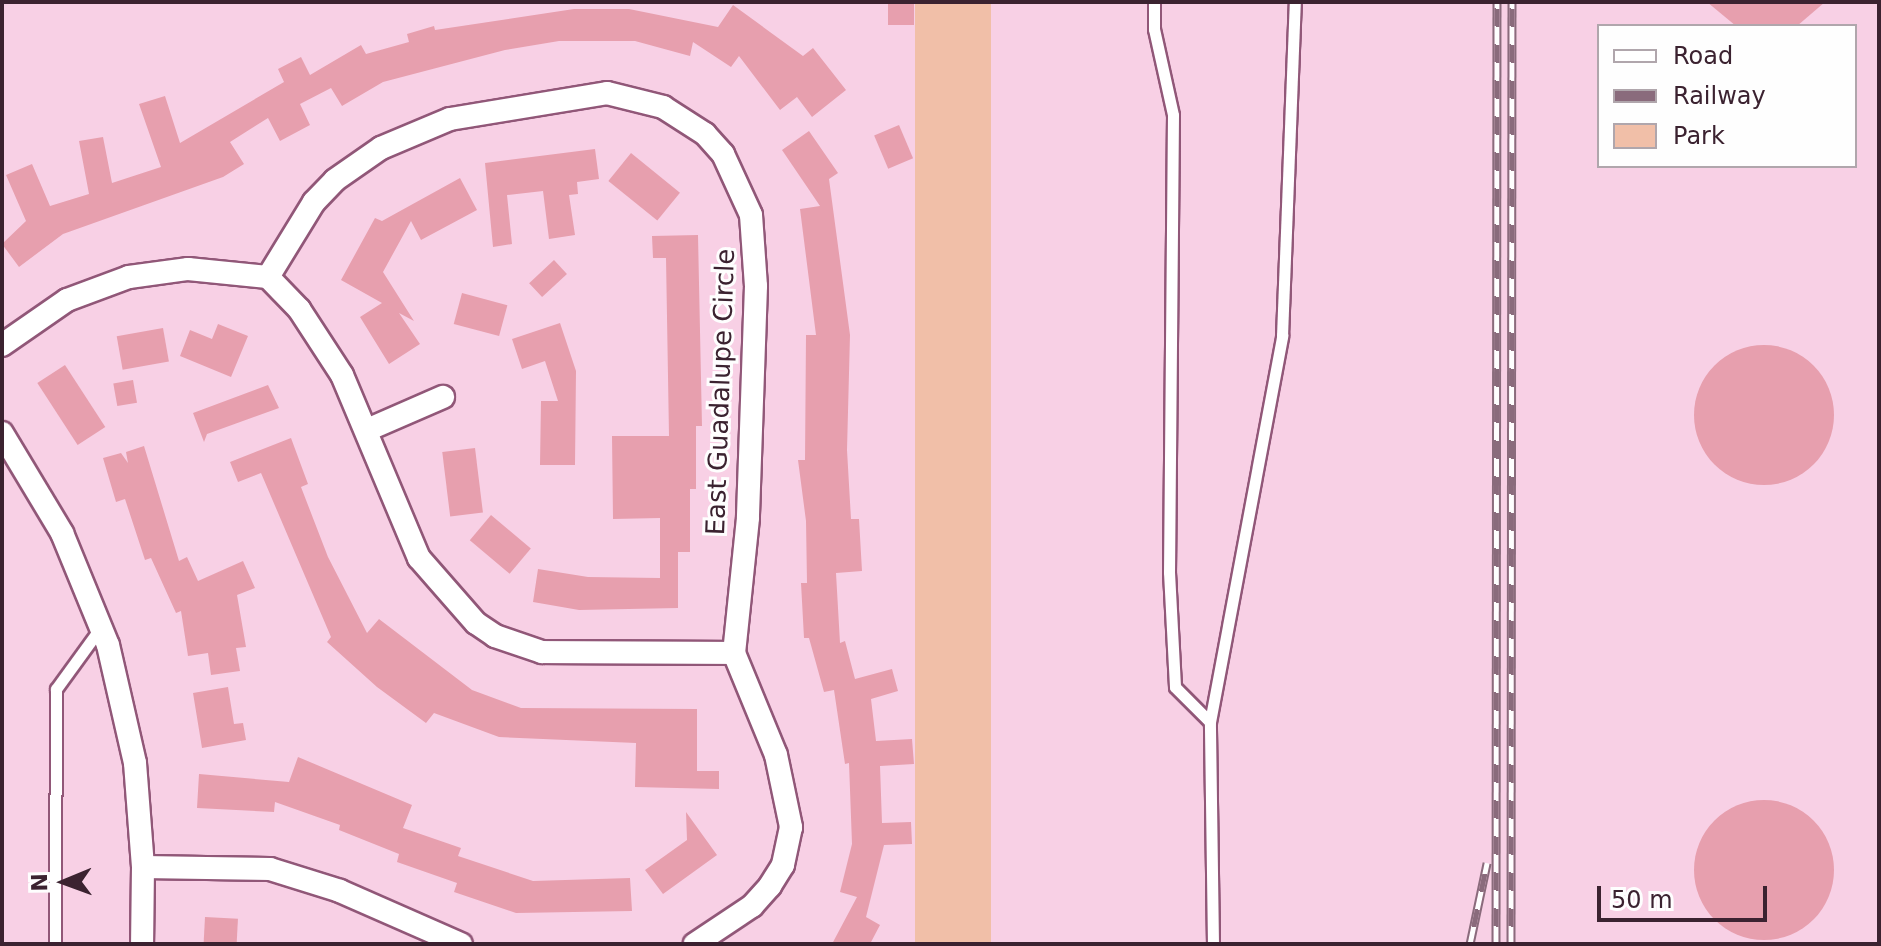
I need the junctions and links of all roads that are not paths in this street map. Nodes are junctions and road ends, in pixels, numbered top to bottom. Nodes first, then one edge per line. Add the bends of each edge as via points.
1 (1154, 2) edge
2 (1295, 2) edge
3 (268, 277) junction
4 (2, 345) edge
5 (443, 397) dead end
6 (367, 430) junction
7 (2, 433) edge
8 (101, 626) junction
9 (734, 653) junction
10 (1210, 722) junction
11 (143, 867) junction
12 (55, 944) edge
13 (142, 944) edge
14 (461, 944) edge
15 (695, 944) edge
16 (1213, 944) edge

1 - 10 lane via 1154,29 1173,115 1169,572 1175,687
2 - 10 lane via 1282,336
3 - 4 street via 199,269 129,277 67,300
3 - 6 street via 299,309 342,375
3 - 9 street, East Guadalupe Circle via 314,202 335,180 381,148 450,119 607,93 663,107 705,134 738,178 751,215 754,248 750,480
5 - 6 street
6 - 9 street via 419,558 437,584 495,636 542,652
7 - 8 street via 62,533
8 - 11 street via 135,763
8 - 12 lane via 56,689
9 - 15 street via 783,776 790,805 789,846 783,865 752,906
10 - 16 lane
11 - 13 street
11 - 14 street via 232,866 305,877

